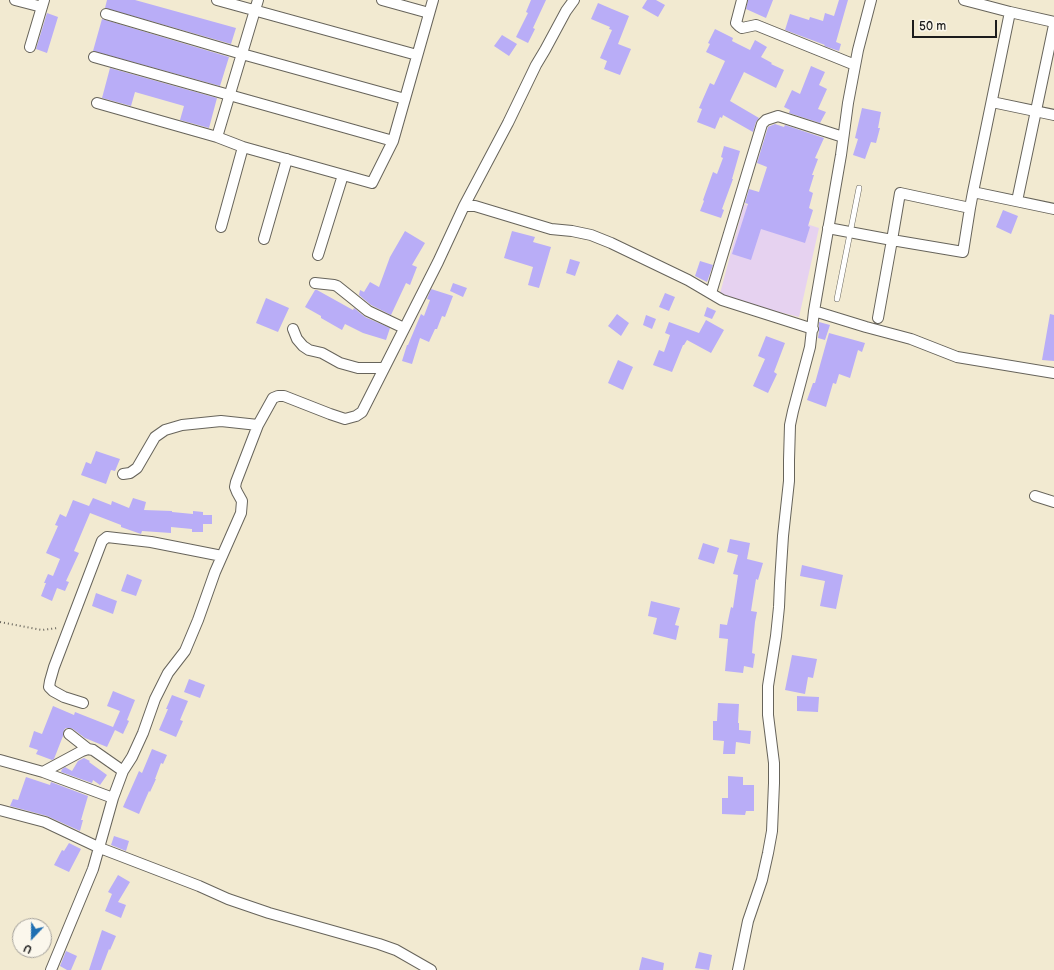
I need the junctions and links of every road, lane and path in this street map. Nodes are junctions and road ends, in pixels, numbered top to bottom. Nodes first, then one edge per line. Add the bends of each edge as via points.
1 (15, 0) edge
2 (217, 0) edge
3 (258, 0) edge
4 (382, 0) edge
5 (433, 0) edge
6 (574, 0) edge
7 (742, 0) edge
8 (871, 0) edge
9 (964, 0) edge
10 (43, 3) edge
11 (255, 10) junction
12 (1010, 12) junction
13 (429, 13) junction
14 (106, 14) dead end
15 (1054, 24) edge
16 (30, 47) dead end
17 (242, 54) junction
18 (417, 55) junction
19 (94, 57) dead end
20 (855, 65) junction
21 (230, 94) junction
22 (405, 99) junction
23 (992, 102) junction
24 (97, 103) dead end
25 (1036, 111) junction
26 (1054, 115) edge
27 (217, 137) junction
28 (843, 137) junction
29 (393, 141) junction
30 (243, 147) junction
31 (287, 159) junction
32 (343, 175) junction
33 (859, 188) dead end
34 (973, 192) junction
35 (1017, 201) junction
36 (464, 206) junction
37 (970, 208) junction
38 (1054, 209) edge
39 (221, 227) dead end
40 (828, 228) junction
41 (850, 232) junction
42 (264, 239) dead end
43 (892, 240) junction
44 (318, 255) dead end
45 (315, 283) dead end
46 (712, 294) junction
47 (837, 298) dead end
48 (814, 311) junction
49 (878, 318) dead end
50 (404, 328) junction
51 (293, 329) dead end
52 (813, 329) junction
53 (384, 368) junction
54 (1054, 373) edge
55 (258, 425) junction
56 (123, 474) dead end
57 (1035, 496) dead end
58 (1054, 502) edge
59 (222, 556) junction
60 (0, 622) edge
61 (70, 623) junction
62 (83, 703) dead end
63 (69, 734) dead end
64 (88, 749) junction
65 (0, 760) edge
66 (123, 771) junction
67 (43, 772) junction
68 (113, 798) junction
69 (0, 810) edge
70 (100, 848) junction
71 (51, 970) edge
72 (432, 970) edge
73 (738, 970) edge

1 - 10 street
2 - 11 street
3 - 11 street
4 - 13 street
5 - 13 street
6 - 36 street via 536,65
7 - 20 street via 736,23 742,28 756,25
8 - 20 street
9 - 12 street
10 - 16 street
11 - 17 street
11 - 18 street
12 - 15 street
12 - 23 street
13 - 18 street
14 - 17 street
15 - 25 street
17 - 21 street
17 - 22 street
18 - 22 street
19 - 21 street
20 - 28 street
21 - 27 street
21 - 29 street
22 - 29 street
23 - 25 street
23 - 34 street
24 - 27 street
25 - 26 street
25 - 35 street
27 - 30 street
28 - 40 street
28 - 46 street via 778,116 762,124
29 - 32 street via 372,183
30 - 31 street
30 - 39 street
31 - 32 street
31 - 42 street
32 - 44 street
33 - 41 lane
34 - 35 street
34 - 37 street
35 - 38 street
36 - 46 street via 475,206 551,229 591,235
36 - 50 street
37 - 43 street via 963,252
37 - 43 street via 900,193
40 - 41 street
40 - 48 street
41 - 43 street
41 - 47 lane
43 - 49 street
45 - 50 street via 337,286 368,311
46 - 52 street via 722,300
48 - 52 street
48 - 54 street via 912,339 957,357
50 - 53 street
51 - 53 street via 297,339 309,350 358,368
52 - 73 street via 790,425 789,481 783,536 780,607 768,686 768,715 774,763 772,831
53 - 55 street via 362,412 356,416 345,419 278,396 273,398
55 - 56 street via 221,421 182,425 165,430 155,437 137,468
55 - 59 street via 236,482 235,487 242,501 240,513
57 - 58 street
59 - 61 street via 151,542 107,537 102,541
59 - 66 street via 185,651 168,673 132,757
60 - 61 path via 42,630 56,629
61 - 62 street via 49,687 64,697
63 - 64 street
64 - 66 street
64 - 67 street
65 - 67 street
66 - 68 street
67 - 68 street
68 - 70 street
69 - 70 street via 44,822
70 - 71 street
70 - 72 street via 228,899 396,950

